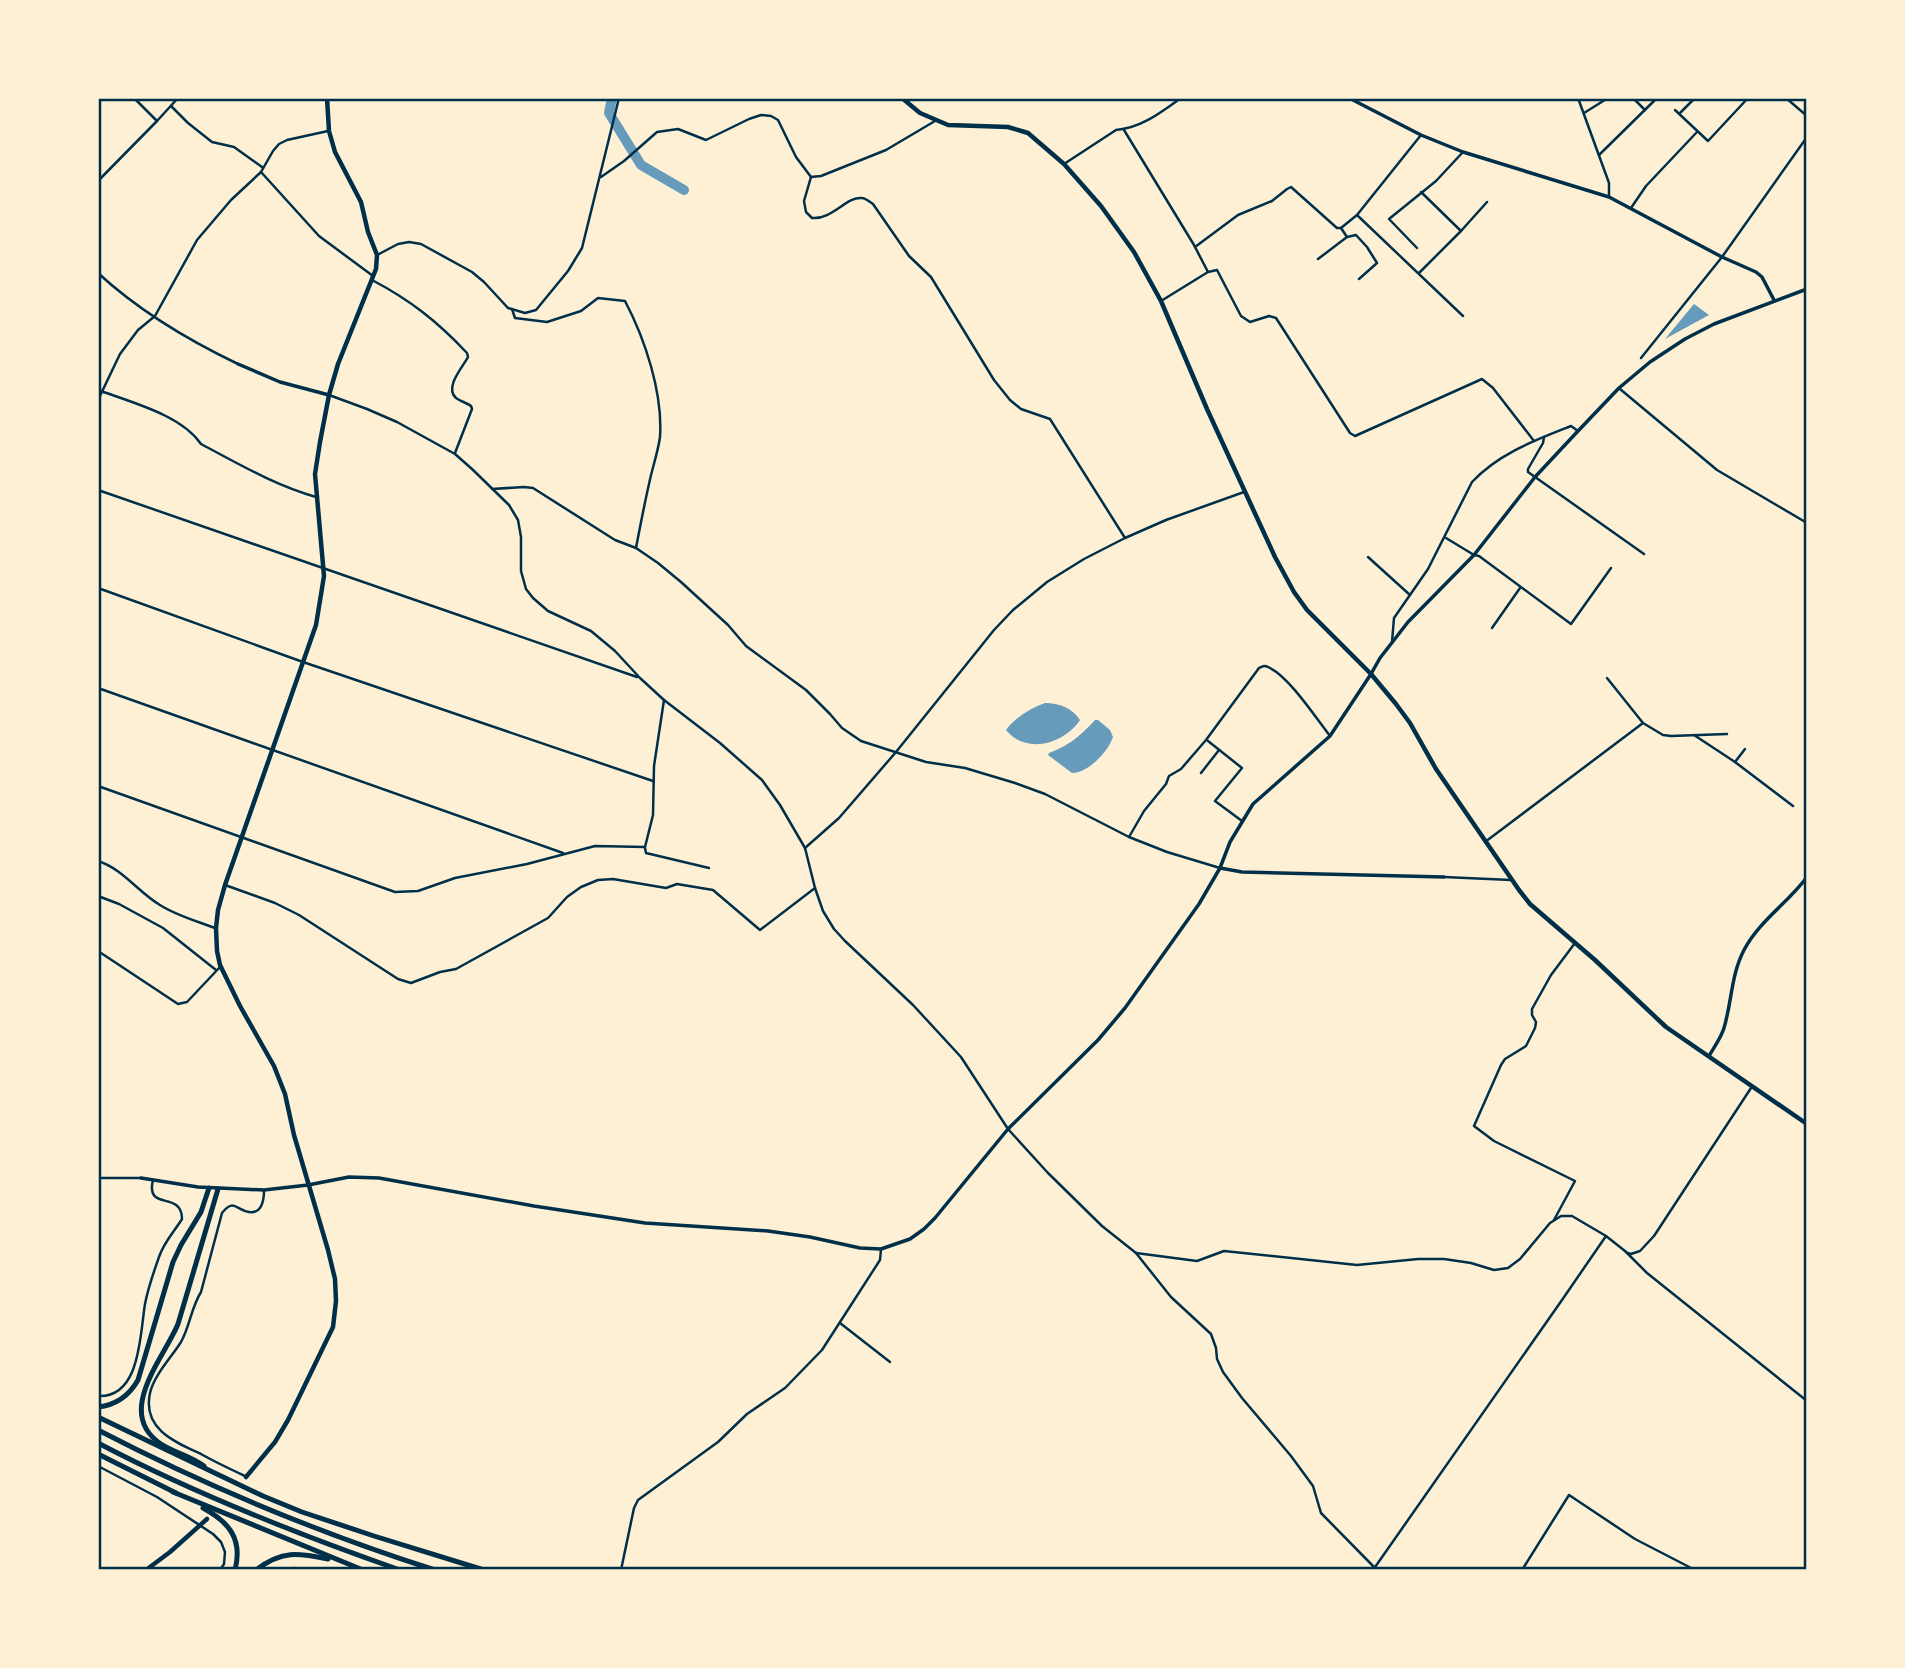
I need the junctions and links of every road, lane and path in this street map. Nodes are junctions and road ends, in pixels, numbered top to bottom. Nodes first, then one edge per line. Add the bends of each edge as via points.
1 (134, 98) edge
2 (178, 98) edge
3 (327, 98) edge
4 (619, 98) edge
5 (902, 98) edge
6 (1181, 98) edge
7 (1349, 98) edge
8 (1578, 98) edge
9 (1608, 98) edge
10 (1633, 98) edge
11 (1657, 98) edge
12 (1695, 98) edge
13 (1748, 98) edge
14 (1786, 98) edge
15 (171, 106) junction
16 (1645, 110) junction
17 (1675, 110) dead end
18 (1679, 113) junction
19 (1584, 114) junction
20 (1807, 116) edge
21 (157, 121) junction
22 (937, 121) junction
23 (329, 131) junction
24 (1124, 131) junction
25 (1697, 131) junction
26 (1421, 135) junction
27 (1807, 137) edge
28 (1463, 152) junction
29 (1598, 155) junction
30 (1064, 163) junction
31 (262, 170) junction
32 (811, 177) junction
33 (600, 178) junction
34 (98, 181) edge
35 (1421, 192) junction
36 (1609, 197) junction
37 (1486, 202) dead end
38 (1631, 208) junction
39 (1357, 215) junction
40 (1341, 228) junction
41 (1461, 231) junction
42 (1347, 237) junction
43 (1195, 247) junction
44 (1417, 248) dead end
45 (377, 255) junction
46 (1722, 257) junction
47 (1318, 259) dead end
48 (1208, 272) junction
49 (98, 273) edge
50 (1419, 273) junction
51 (372, 278) junction
52 (1359, 279) dead end
53 (1807, 289) edge
54 (1773, 300) junction
55 (1161, 301) junction
56 (512, 309) junction
57 (155, 316) junction
58 (1462, 316) dead end
59 (1641, 358) dead end
60 (238, 365) joint
61 (1619, 388) junction
62 (101, 391) junction
63 (329, 395) junction
64 (98, 400) edge
65 (1578, 431) junction
66 (1544, 437) junction
67 (1534, 441) junction
68 (454, 454) junction
69 (1535, 477) junction
70 (492, 489) junction
71 (98, 490) edge
72 (1245, 491) junction
73 (316, 497) junction
74 (1807, 523) edge
75 (1446, 537) junction
76 (1125, 538) junction
77 (636, 548) junction
78 (1644, 554) dead end
79 (1474, 555) junction
80 (1368, 557) dead end
81 (1611, 568) dead end
82 (323, 569) junction
83 (98, 588) edge
84 (1520, 588) junction
85 (1410, 595) junction
86 (1492, 628) dead end
87 (1392, 642) junction
88 (303, 662) junction
89 (1371, 674) junction
90 (640, 678) junction
91 (1607, 678) dead end
92 (98, 688) edge
93 (664, 700) junction
94 (1643, 723) junction
95 (1727, 734) dead end
96 (1694, 735) junction
97 (1330, 736) junction
98 (1206, 740) junction
99 (272, 748) junction
100 (1745, 749) dead end
101 (1219, 750) junction
102 (897, 752) junction
103 (1735, 762) junction
104 (1200, 774) dead end
105 (653, 782) junction
106 (98, 786) edge
107 (1793, 806) dead end
108 (1242, 821) junction
109 (1129, 836) junction
110 (241, 838) junction
111 (1485, 842) junction
112 (645, 847) junction
113 (805, 848) junction
114 (565, 853) junction
115 (98, 861) edge
116 (709, 868) dead end
117 (1220, 868) junction
118 (1444, 877) joint
119 (1807, 877) edge
120 (1512, 880) junction
121 (225, 885) junction
122 (815, 888) junction
123 (98, 896) edge
124 (216, 928) junction
125 (1575, 943) junction
126 (98, 951) edge
127 (219, 969) junction
128 (1709, 1056) junction
129 (1753, 1087) junction
130 (1807, 1124) edge
131 (1008, 1129) junction
132 (98, 1178) edge
133 (141, 1178) joint
134 (153, 1180) junction
135 (308, 1185) junction
136 (209, 1188) junction
137 (218, 1189) junction
138 (264, 1190) junction
139 (1553, 1221) junction
140 (1605, 1236) junction
141 (881, 1249) junction
142 (1625, 1251) junction
143 (1136, 1253) junction
144 (156, 1266) junction
145 (162, 1267) dead end
146 (840, 1323) junction
147 (890, 1362) dead end
148 (98, 1396) edge
149 (1807, 1401) edge
150 (98, 1407) edge
151 (98, 1417) edge
152 (98, 1430) edge
153 (98, 1443) edge
154 (98, 1454) edge
155 (98, 1466) edge
156 (212, 1472) junction
157 (246, 1477) joint
158 (173, 1492) junction
159 (207, 1519) dead end
160 (201, 1526) junction
161 (342, 1562) junction
162 (1373, 1569) edge
163 (146, 1570) edge
164 (220, 1570) edge
165 (235, 1570) edge
166 (256, 1570) edge
167 (281, 1570) edge
168 (312, 1570) edge
169 (363, 1570) edge
170 (400, 1570) edge
171 (435, 1570) edge
172 (484, 1570) edge
173 (621, 1570) edge
174 (1522, 1570) edge
175 (1695, 1570) edge

1 - 21 street
2 - 15 street
3 - 23 main road
4 - 33 street
5 - 22 main road
6 - 24 street via 1153,119
7 - 26 street
8 - 19 street
9 - 19 street
10 - 16 street
11 - 16 street
12 - 18 street
13 - 25 street via 1708,141
14 - 20 street
15 - 21 street
15 - 31 street via 212,142 234,147
16 - 29 street
17 - 18 street
18 - 25 street
19 - 29 street
21 - 34 street
22 - 30 main road via 1028,133
22 - 32 street via 886,150
23 - 31 street via 279,144
23 - 45 main road via 361,202
24 - 30 street via 1116,130
24 - 43 street
25 - 38 street
26 - 28 street
26 - 39 street
27 - 46 street
28 - 35 street
28 - 36 street
29 - 36 street via 1609,183
30 - 55 main road via 1117,227
31 - 51 street via 319,236
31 - 57 street via 197,240
32 - 33 street via 778,120 761,115 706,140 678,129 657,132
32 - 76 street via 804,201 812,218 825,217 857,199 873,204 909,256 931,277 1010,400 1050,419
33 - 56 street via 582,248 568,271 536,310
35 - 41 street
35 - 44 street via 1390,219
36 - 38 street
37 - 41 street
38 - 46 street
39 - 40 street
39 - 50 street
40 - 42 street
40 - 43 street via 1289,187 1272,201 1238,215
41 - 50 street
42 - 47 street
42 - 52 street via 1356,234 1377,263
43 - 48 street
45 - 51 main road
45 - 56 street via 398,244 421,244 472,272
46 - 54 street via 1762,277
46 - 59 street
48 - 55 street
48 - 67 street via 1219,273 1244,319 1276,318 1355,436 1482,379
49 - 57 street
50 - 58 street
51 - 63 main road
51 - 68 street via 404,297 467,353 453,382 453,393 472,409
53 - 54 street
54 - 61 street via 1685,339
55 - 72 main road
56 - 77 street via 515,318 547,322 581,311 598,298 625,301 639,329 659,406 660,438
57 - 60 street
57 - 62 street via 127,344
60 - 63 street
61 - 65 street
61 - 74 street via 1717,470
62 - 64 street
62 - 73 street via 157,411 195,435 201,444 256,474
63 - 68 street via 387,418
63 - 73 main road via 315,474
65 - 66 street via 1572,426
65 - 69 street
66 - 67 street
66 - 69 street via 1528,469
67 - 75 street via 1509,453 1472,482
68 - 70 street
69 - 78 street
69 - 79 street
70 - 77 street via 533,488 615,540
70 - 90 street via 518,520 520,571 533,598 548,611 591,631
71 - 82 street
72 - 76 street
72 - 89 main road via 1294,592
73 - 82 main road
75 - 79 street
75 - 85 street
76 - 102 street via 1047,582 1013,610
77 - 102 street via 681,582 746,646 806,690 842,728 861,741
79 - 84 street
79 - 87 street
80 - 85 street
81 - 84 street via 1571,624
82 - 88 main road via 316,625
82 - 90 street
83 - 88 street
84 - 86 street
85 - 87 street via 1394,618
87 - 89 street
88 - 99 main road
88 - 105 street
89 - 97 street
89 - 111 main road via 1410,723
90 - 93 street
91 - 94 street
92 - 99 street
93 - 105 street
93 - 113 street via 762,780
94 - 96 street via 1663,735
94 - 111 street
95 - 96 street
96 - 103 street
97 - 98 street via 1288,684 1263,666
97 - 108 street via 1253,804
98 - 101 street
98 - 109 street via 1169,776
99 - 110 main road
99 - 114 street
100 - 103 street
101 - 104 street
101 - 108 street via 1242,768 1215,801
102 - 109 street via 1045,794
102 - 113 street via 839,818
103 - 107 street
105 - 112 street via 653,815
106 - 110 street
108 - 117 street
109 - 117 street
110 - 114 street via 395,892 418,891
110 - 121 main road
111 - 120 main road
112 - 114 street via 595,846
112 - 116 street via 646,853
113 - 122 street
115 - 124 street via 117,870 158,904
117 - 118 street
117 - 131 street via 1112,1025
118 - 120 street
119 - 128 street via 1743,951 1724,1029
120 - 125 main road via 1530,904
121 - 122 street via 299,915 411,983 456,969 548,918 567,897 598,880 713,890 760,930
121 - 124 main road
122 - 131 street via 834,929 961,1057
123 - 127 street via 163,928
124 - 127 main road
125 - 128 main road via 1666,1027
125 - 139 street via 1532,1009 1536,1022 1531,1037 1505,1059 1474,1126 1494,1141 1575,1181
126 - 127 street via 178,1004 187,1002
127 - 135 main road via 274,1066
128 - 129 main road
129 - 130 main road
129 - 142 street via 1654,1236 1640,1251
131 - 141 street via 924,1229
131 - 143 street via 1102,1226
132 - 133 street
133 - 134 street
134 - 136 street
134 - 144 street via 153,1195 174,1202 182,1215
135 - 138 street
135 - 141 street via 349,1177 379,1178 645,1223 768,1231
135 - 157 main road via 335,1279 332,1327 288,1420
136 - 137 street
136 - 150 highway via 173,1262 138,1380 121,1400
137 - 138 street
137 - 156 highway via 178,1324 149,1378 141,1405 155,1439
138 - 157 street via 256,1211 234,1206 222,1213 187,1332 156,1380 149,1405 159,1430 171,1440
139 - 140 street via 1572,1216
139 - 143 street via 1520,1259 1508,1268 1494,1270 1444,1259 1357,1265 1224,1251 1197,1261
140 - 142 street
140 - 162 street
141 - 146 street via 880,1260
142 - 149 street
143 - 162 street via 1171,1297 1212,1334 1223,1372 1313,1486 1321,1513
144 - 145 street
144 - 148 street via 132,1372 125,1385
146 - 147 street
146 - 173 street via 822,1350 785,1388 638,1500
151 - 156 highway
152 - 171 highway via 315,1529
153 - 170 highway via 244,1511
154 - 158 highway
155 - 160 street
156 - 172 highway via 302,1512
158 - 161 highway
158 - 165 highway via 218,1517 230,1529 237,1544
159 - 160 main road
160 - 163 main road
160 - 164 street via 221,1542 225,1552
161 - 166 highway via 288,1554
161 - 169 highway
167 - 168 street
174 - 175 street via 1569,1495 1635,1539

